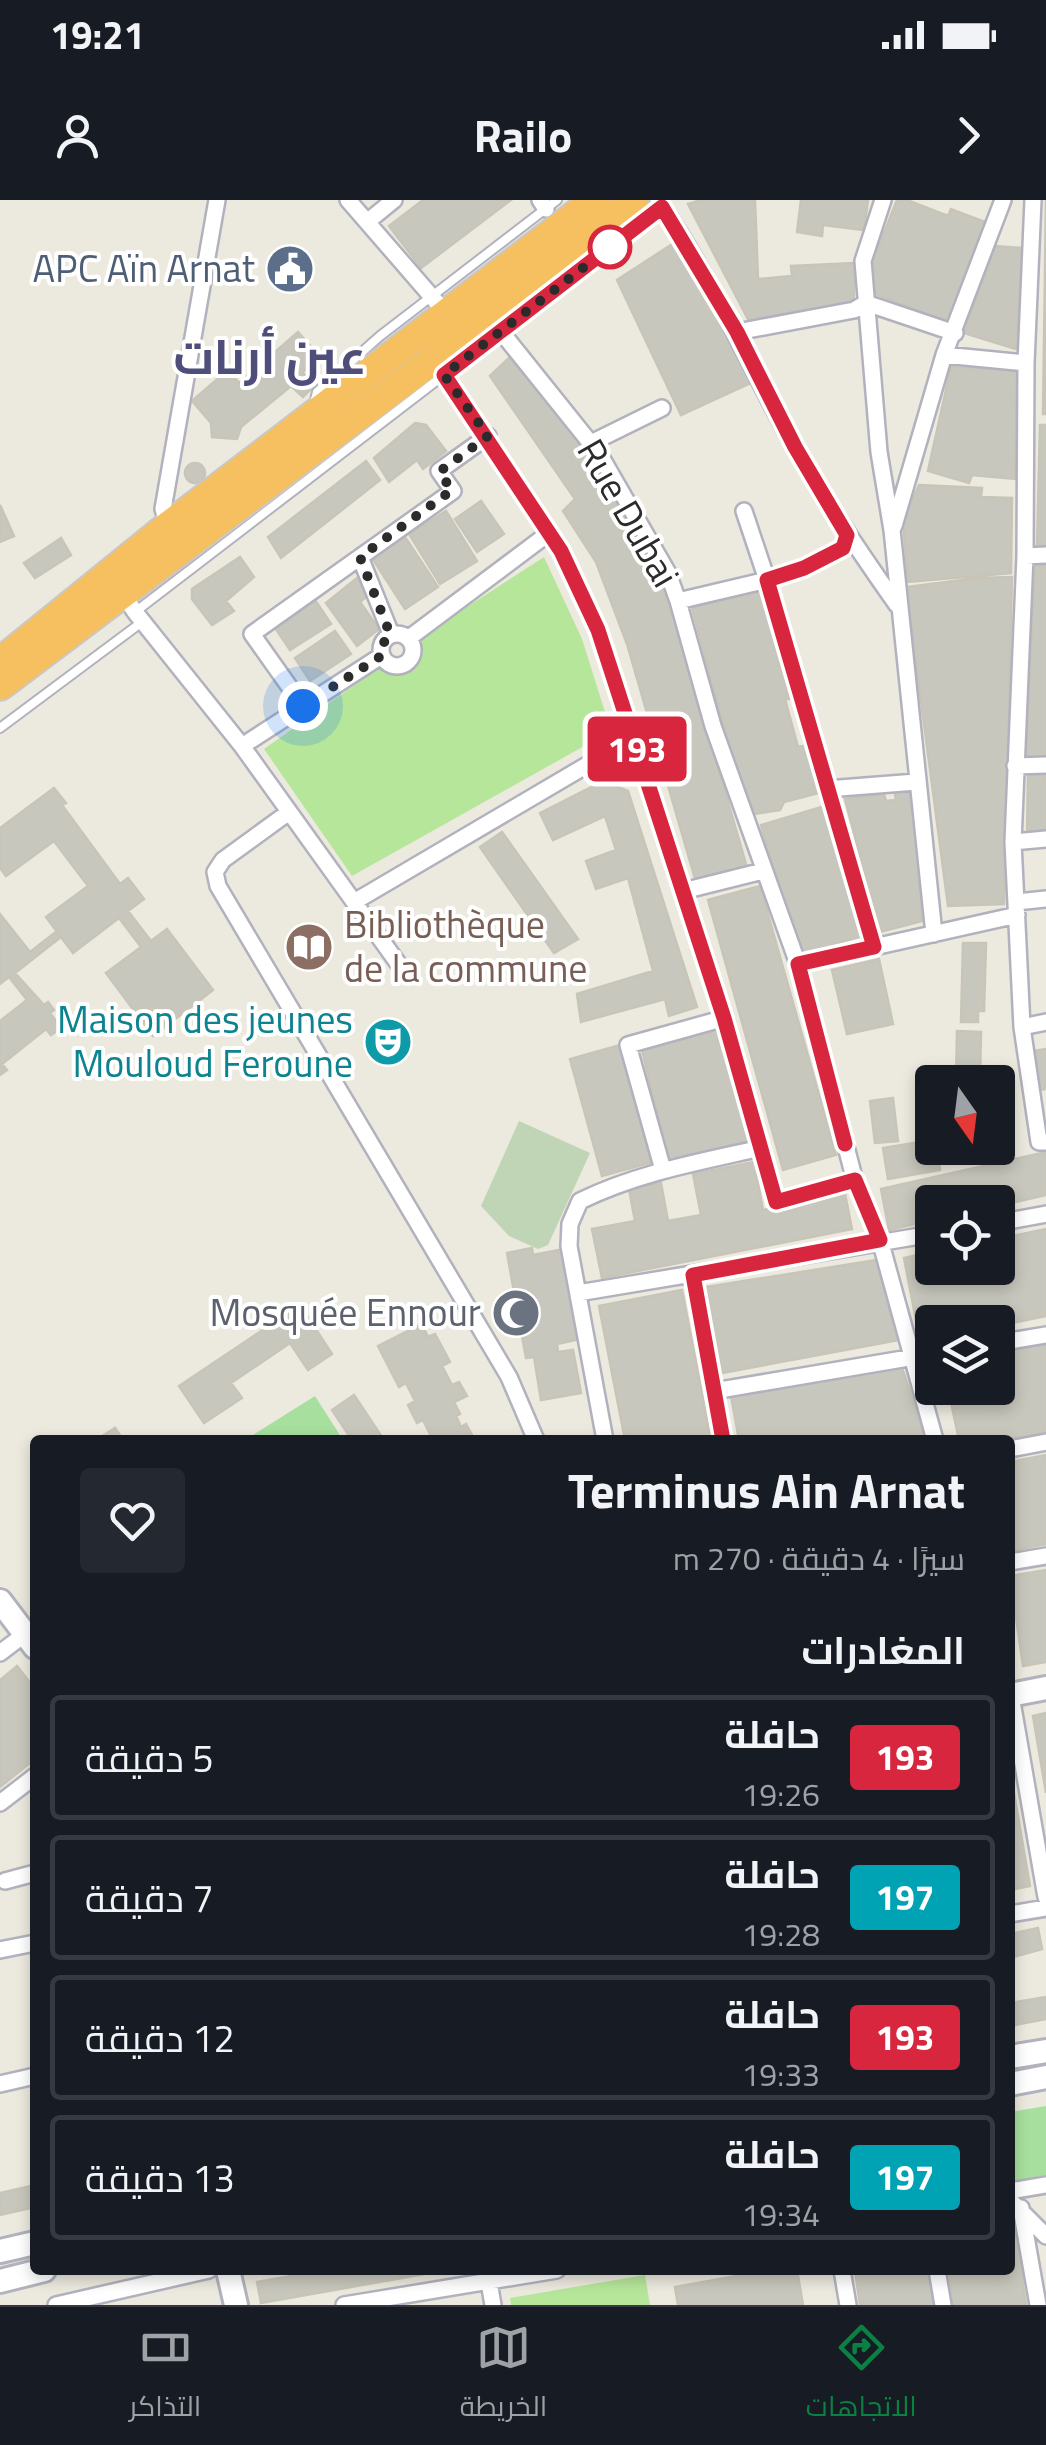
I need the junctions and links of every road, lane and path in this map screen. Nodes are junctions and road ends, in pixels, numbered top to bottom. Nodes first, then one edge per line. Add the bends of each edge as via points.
1 (216, 200) edge
2 (348, 200) edge
3 (394, 200) edge
4 (595, 200) edge
5 (634, 200) edge
6 (883, 200) edge
7 (1004, 200) edge
8 (1033, 200) edge
9 (664, 202) edge
10 (548, 203) edge
11 (367, 222) junction
12 (866, 303) junction
13 (437, 304) junction
14 (494, 322) junction
15 (737, 332) junction
16 (955, 334) junction
17 (944, 355) junction
18 (1026, 363) junction
19 (438, 366) junction
20 (662, 408) dead end
21 (488, 436) junction
22 (591, 443) junction
23 (744, 511) dead end
24 (168, 526) junction
25 (892, 530) junction
26 (549, 534) junction
27 (847, 535) junction
28 (1025, 556) junction
29 (1046, 556) edge
30 (360, 557) junction
31 (767, 580) junction
32 (128, 601) junction
33 (678, 601) junction
34 (899, 606) junction
35 (390, 634) junction
36 (409, 638) junction
37 (381, 656) junction
38 (0, 662) edge
39 (0, 686) edge
40 (303, 706) junction
41 (0, 728) edge
42 (633, 738) junction
43 (242, 746) junction
44 (1046, 765) edge
45 (1015, 766) junction
46 (916, 782) junction
47 (828, 789) junction
48 (289, 812) junction
49 (1046, 840) edge
50 (1013, 842) junction
51 (763, 871) junction
52 (683, 891) junction
53 (1046, 899) edge
54 (354, 902) junction
55 (1017, 908) junction
56 (934, 934) junction
57 (874, 947) junction
58 (798, 964) junction
59 (400, 966) dead end
60 (724, 1018) junction
61 (1046, 1022) edge
62 (1022, 1028) junction
63 (1046, 1142) edge
64 (760, 1148) junction
65 (663, 1170) junction
66 (855, 1180) junction
67 (1046, 1214) edge
68 (1015, 1219) edge
69 (915, 1236) edge
70 (880, 1240) junction
71 (693, 1275) junction
72 (578, 1293) junction
73 (1046, 1335) edge
74 (1015, 1340) edge
75 (915, 1357) edge
76 (912, 1358) junction
77 (714, 1391) junction
78 (534, 1435) edge
79 (604, 1435) edge
80 (722, 1435) edge
81 (934, 1435) edge
82 (1046, 1442) edge
83 (1015, 1448) edge
84 (1046, 1556) edge
85 (1015, 1561) edge
86 (0, 1601) edge
87 (30, 1640) edge
88 (0, 1653) edge
89 (1046, 1688) edge
90 (1015, 1692) edge
91 (1015, 1721) edge
92 (30, 1780) edge
93 (0, 1803) edge
94 (30, 1874) edge
95 (5, 1881) dead end
96 (1046, 1897) edge
97 (1046, 1908) edge
98 (1015, 1913) edge
99 (30, 1943) edge
100 (0, 1950) edge
101 (1046, 2050) edge
102 (1015, 2056) edge
103 (30, 2077) edge
104 (1046, 2077) edge
105 (1015, 2083) edge
106 (0, 2084) edge
107 (1046, 2185) edge
108 (1015, 2190) edge
109 (1016, 2204) edge
110 (1046, 2236) edge
111 (30, 2243) edge
112 (0, 2251) edge
113 (30, 2274) edge
114 (187, 2275) edge
115 (229, 2275) edge
116 (528, 2275) edge
117 (843, 2275) edge
118 (938, 2275) edge
119 (0, 2281) edge
120 (488, 2282) junction
121 (56, 2305) edge
122 (236, 2305) edge
123 (344, 2305) edge
124 (493, 2305) edge
125 (848, 2305) edge
126 (943, 2305) edge
127 (1038, 2305) edge

1 - 24 street via 163,509
2 - 11 street
3 - 11 street
4 - 13 highway
5 - 14 highway
6 - 12 street via 863,261
7 - 16 street
8 - 18 street
9 - 14 lane
9 - 15 street
10 - 13 lane
11 - 13 street
12 - 15 street
12 - 16 street
12 - 25 street
13 - 24 highway via 311,416
14 - 19 highway
14 - 22 street, Rue Dubai
15 - 27 street
16 - 17 street
17 - 18 street
17 - 25 street
18 - 28 street
19 - 21 street
19 - 32 highway
20 - 22 street
21 - 26 street
21 - 30 street via 439,472 452,490
22 - 33 street, Rue Dubai
23 - 31 street
24 - 32 highway
25 - 34 street
26 - 36 street
26 - 42 street via 598,630
27 - 31 street via 843,548
27 - 34 street
28 - 29 street
28 - 45 street
30 - 35 street
30 - 40 street via 252,634
31 - 33 street
31 - 47 street
32 - 38 highway
32 - 39 highway
32 - 41 lane
32 - 43 street
33 - 51 street, Rue Dubai via 712,726
34 - 46 street
35 - 36 street
35 - 37 street
36 - 37 street via 410,660 389,665
37 - 40 street
40 - 43 street
42 - 52 street
42 - 54 street
43 - 48 street
44 - 45 street
45 - 50 street
46 - 47 street
46 - 56 street
47 - 57 street
48 - 54 street
48 - 78 street via 223,860 215,872 218,886 509,1377
49 - 50 street
50 - 55 street
51 - 52 street
51 - 58 street, Rue Dubai
52 - 60 street
53 - 55 street
54 - 59 street
55 - 56 street
55 - 62 street
56 - 57 street via 905,947
57 - 58 street
58 - 66 street, Rue Dubai
60 - 64 street
60 - 65 street via 628,1045
61 - 62 street
62 - 63 street via 1039,1142
64 - 65 street
64 - 66 street via 776,1202
65 - 72 street via 580,1201 569,1246
66 - 70 street, Rue Dubai
67 - 68 street
69 - 70 street
70 - 71 street
70 - 76 street, Rue Dubai
71 - 72 street
71 - 77 street
72 - 79 street
73 - 74 street
75 - 76 street
76 - 77 street
76 - 81 street, Rue Dubai
77 - 80 street
82 - 83 street
84 - 85 street
86 - 87 street
87 - 88 street
89 - 90 street
91 - 96 street
92 - 93 street
94 - 95 street
97 - 98 street
99 - 100 street
101 - 102 street
103 - 106 street
104 - 105 street
107 - 108 street
109 - 110 street
109 - 127 street
111 - 112 street
113 - 119 street
114 - 121 street
115 - 122 street
116 - 120 street
117 - 125 street
118 - 126 street
120 - 123 street
120 - 124 street

